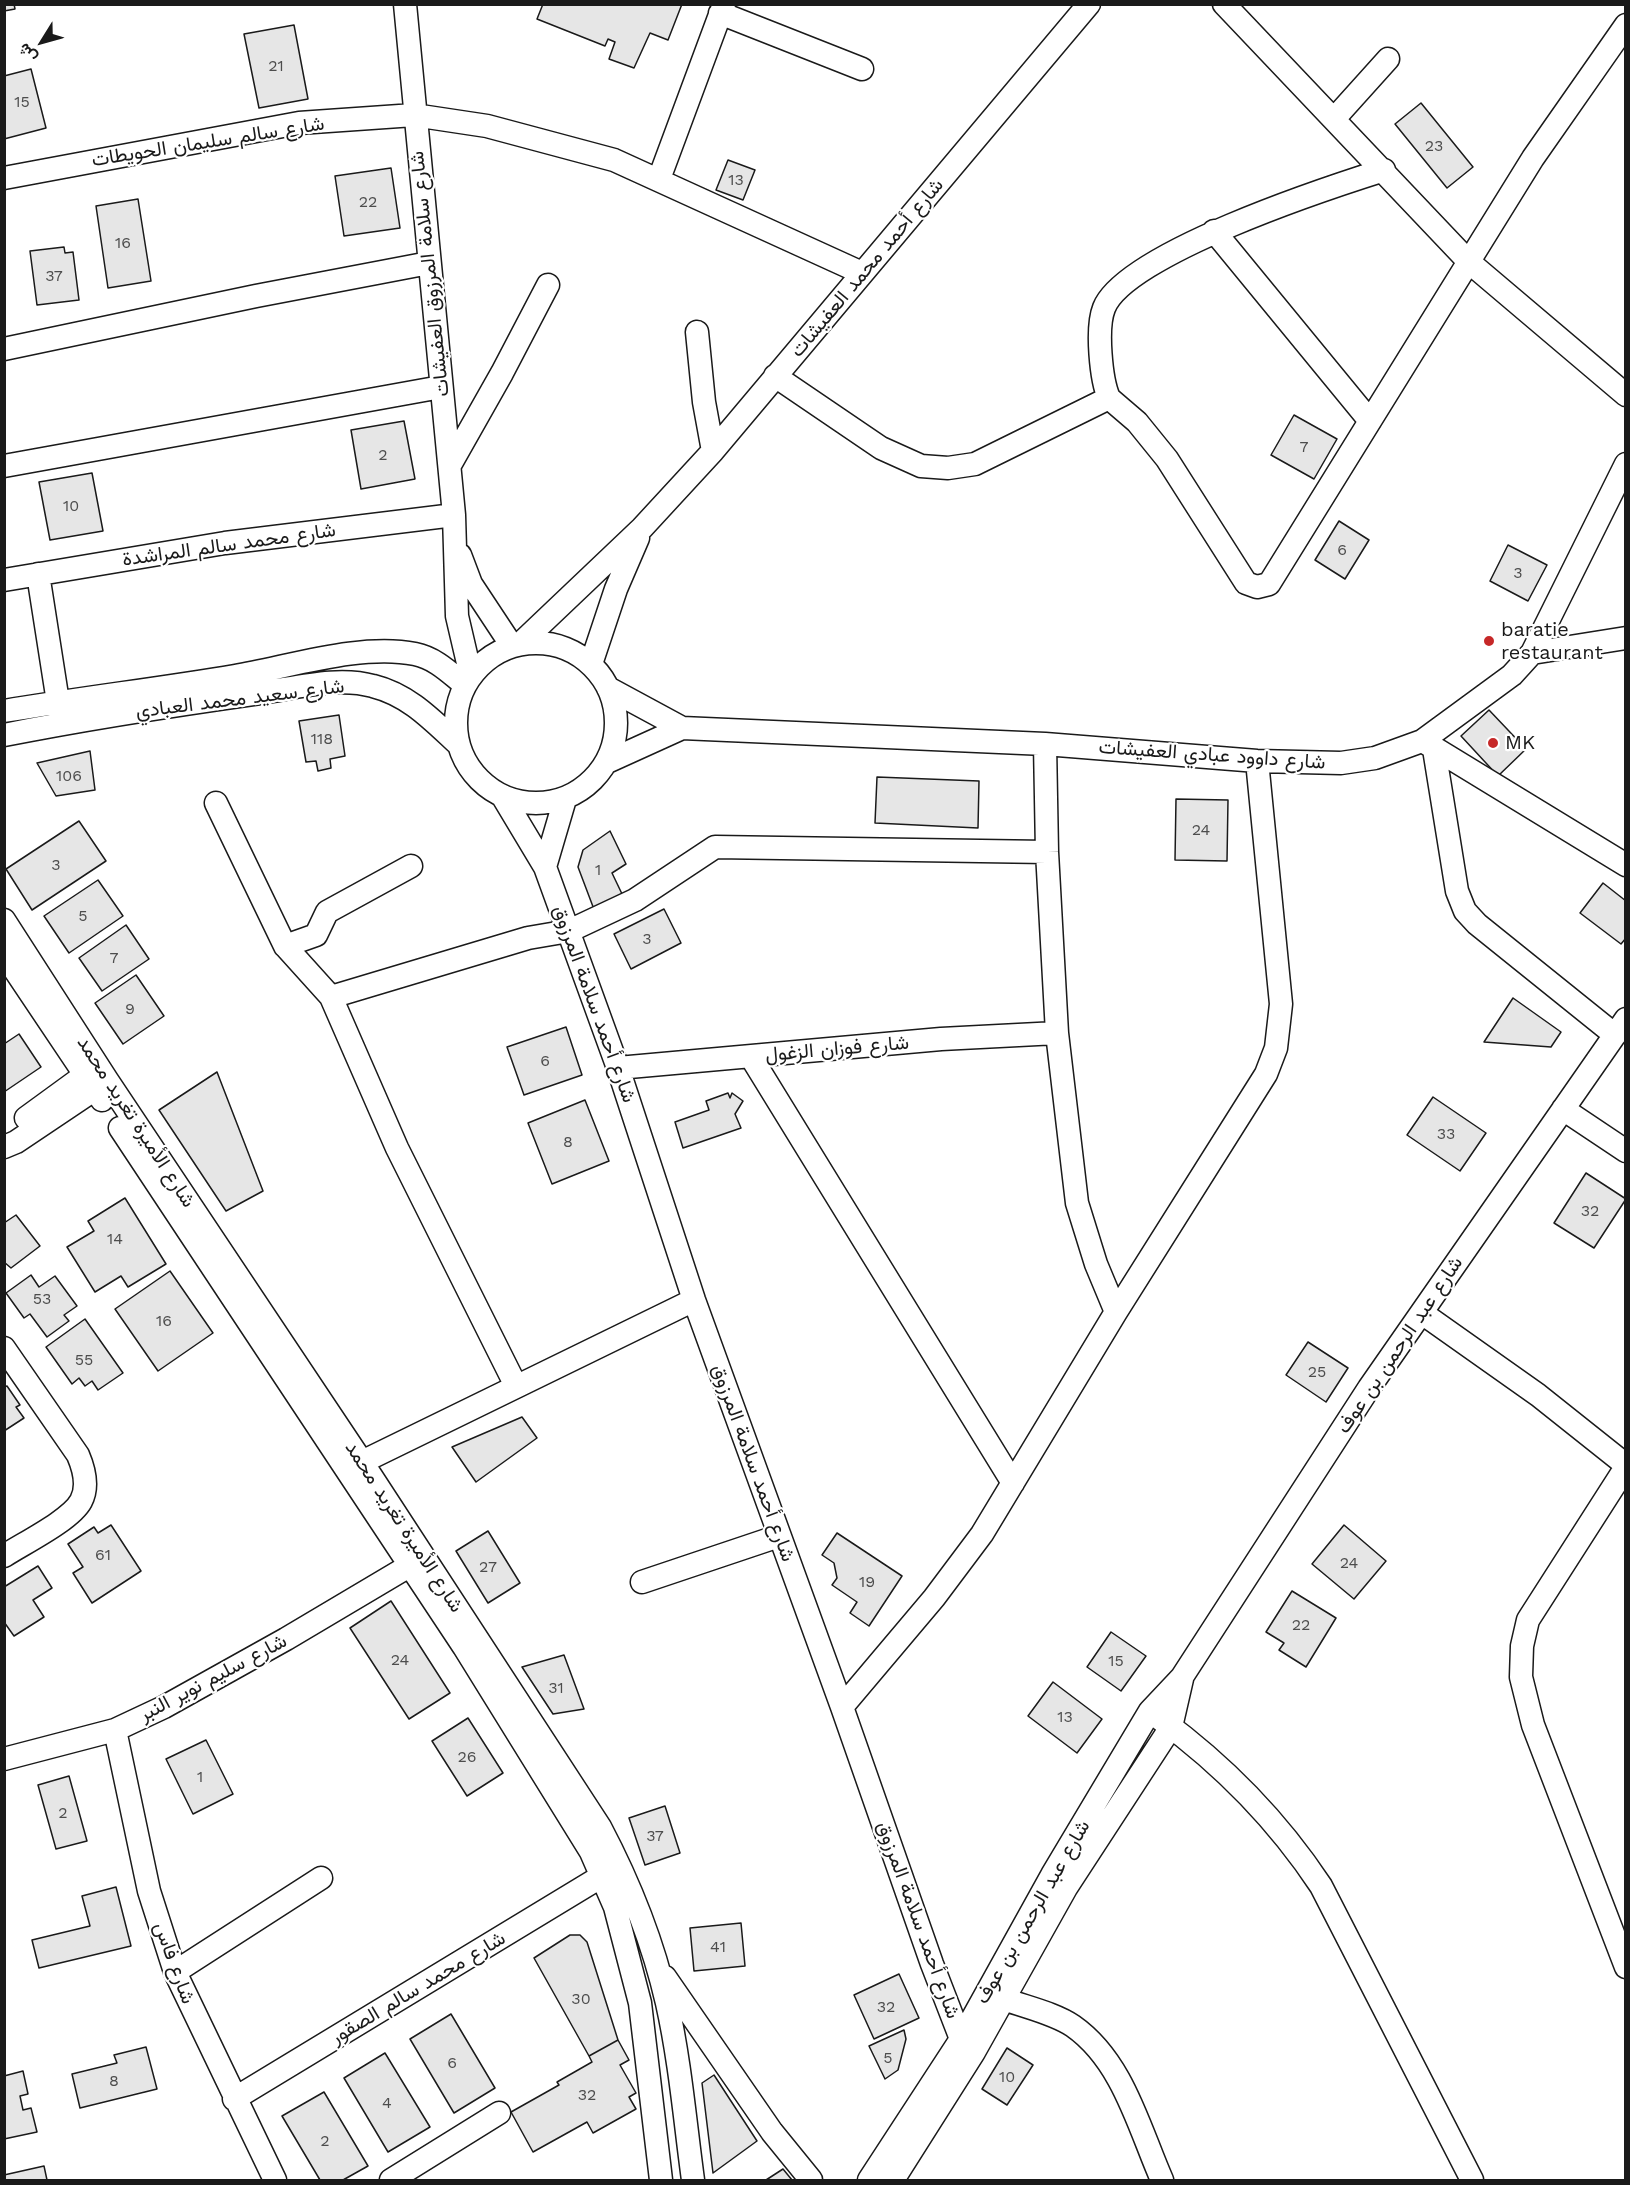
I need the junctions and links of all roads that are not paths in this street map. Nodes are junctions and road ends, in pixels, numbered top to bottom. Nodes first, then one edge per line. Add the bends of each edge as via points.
1 (405, 4) edge
2 (1089, 4) edge
3 (1224, 4) edge
4 (722, 9) edge
5 (1626, 26) edge
6 (1388, 59) dead end
7 (862, 69) dead end
8 (414, 115) junction
9 (1334, 119) junction
10 (1384, 170) junction
11 (4, 178) edge
12 (659, 179) junction
13 (1214, 231) junction
14 (1469, 262) junction
15 (429, 263) junction
16 (862, 273) junction
17 (548, 285) dead end
18 (697, 332) dead end
19 (4, 349) edge
20 (775, 376) junction
21 (441, 387) junction
22 (1626, 395) edge
23 (1109, 398) junction
24 (1370, 421) junction
25 (713, 451) junction
26 (1626, 464) edge
27 (450, 465) junction
28 (4, 466) edge
29 (454, 515) junction
30 (642, 528) junction
31 (456, 543) junction
32 (38, 574) junction
33 (4, 580) edge
34 (1626, 638) edge
35 (516, 645) junction
36 (1532, 654) junction
37 (591, 664) junction
38 (468, 680) junction
39 (608, 688) junction
40 (58, 702) junction
41 (4, 711) edge
42 (682, 728) junction
43 (4, 735) edge
44 (458, 744) junction
45 (1045, 744) junction
46 (1428, 745) junction
47 (1257, 761) junction
48 (607, 762) junction
49 (503, 797) junction
50 (565, 799) junction
51 (216, 803) dead end
52 (1047, 852) junction
53 (1626, 865) edge
54 (411, 866) dead end
55 (545, 867) junction
56 (4, 921) edge
57 (569, 931) junction
58 (285, 946) junction
59 (4, 954) edge
60 (331, 997) junction
61 (1620, 1027) edge
62 (1057, 1034) junction
63 (751, 1057) junction
64 (618, 1068) junction
65 (90, 1082) junction
66 (1563, 1108) junction
67 (4, 1136) edge
68 (4, 1147) edge
69 (1626, 1151) edge
70 (694, 1300) junction
71 (1116, 1312) junction
72 (1422, 1313) junction
73 (4, 1348) edge
74 (516, 1386) junction
75 (362, 1462) junction
76 (1626, 1466) edge
77 (1013, 1483) junction
78 (779, 1536) junction
79 (4, 1556) edge
80 (409, 1566) junction
81 (642, 1582) dead end
82 (1182, 1677) junction
83 (842, 1707) junction
84 (1150, 1711) junction
85 (1171, 1727) junction
86 (115, 1730) junction
87 (4, 1760) edge
88 (602, 1876) junction
89 (321, 1878) dead end
90 (657, 1964) junction
91 (1626, 1967) edge
92 (175, 1972) junction
93 (1004, 1999) junction
94 (968, 2045) junction
95 (234, 2099) junction
96 (499, 2113) dead end
97 (275, 2181) edge
98 (391, 2181) edge
99 (661, 2181) edge
100 (693, 2181) edge
101 (811, 2181) edge
102 (869, 2181) edge
103 (893, 2181) edge
104 (1162, 2181) edge
105 (1472, 2181) edge

1 - 8 street, شارع سلامة المرزوق العفيشات
2 - 16 street, شارع أحمد محمد العفيشات
3 - 9 street
4 - 7 street
4 - 12 street
5 - 14 street via 1533,158
6 - 9 street
8 - 11 street, شارع سالم سليمان الحويطات via 299,123
8 - 12 street, شارع سالم سليمان الحويطات via 555,142
8 - 15 street, شارع سلامة المرزوق العفيشات
9 - 10 street
10 - 13 street
10 - 14 street
12 - 16 street, شارع سالم سليمان الحويطات
13 - 23 street via 1131,279 1104,308 1101,345 1104,388
13 - 24 street
14 - 22 street
14 - 24 street
15 - 19 street
15 - 21 street, شارع سلامة المرزوق العفيشات
16 - 20 street, شارع أحمد محمد العفيشات
17 - 27 street
18 - 25 street
20 - 23 street via 881,448 921,466 948,468 975,464
20 - 25 street, شارع أحمد محمد العفيشات
21 - 27 street, شارع سلامة المرزوق العفيشات
21 - 28 street
23 - 24 street via 1149,435 1239,574 1246,583 1257,587 1269,584 1276,574
25 - 30 street, شارع أحمد محمد العفيشات
26 - 36 street, شارع داوود عبادي العفيشات
27 - 29 street, شارع سلامة المرزوق العفيشات
29 - 31 street, شارع سلامة المرزوق العفيشات
29 - 32 street, شارع محمد سالم المراشدة via 225,543
30 - 35 street, شارع أحمد محمد العفيشات
30 - 37 street, شارع أحمد محمد العفيشات
31 - 35 street, شارع سلامة المرزوق العفيشات via 471,584
31 - 38 street, شارع سلامة المرزوق العفيشات via 457,616
32 - 33 street, شارع محمد سالم المراشدة
32 - 40 street
34 - 36 street
35 - 37 street via 550,644
35 - 38 street via 482,663
36 - 46 street, شارع داوود عبادي العفيشات
37 - 39 street
38 - 40 street, شارع سعيد محمد العبادي via 428,657 382,652
38 - 44 street via 456,714
39 - 42 street, شارع داوود عبادي العفيشات
39 - 48 street via 616,720
40 - 41 street, شارع سعيد محمد العبادي
42 - 45 street, شارع داوود عبادي العفيشات
42 - 48 street, شارع داوود عبادي العفيشات
43 - 44 street, شارع سعيد محمد العبادي via 341,683 371,685 406,700
44 - 49 street via 475,776
45 - 47 street, شارع داوود عبادي العفيشات
45 - 52 street
46 - 47 street, شارع داوود عبادي العفيشات via 1341,763
46 - 53 street
46 - 61 street via 1457,891 1465,911 1477,924
47 - 71 street via 1281,1005 1276,1048 1266,1074 1237,1123
48 - 50 street via 593,780
49 - 50 street via 528,804
49 - 55 street, شارع أحمد سلامة المرزوق
50 - 55 street
51 - 58 street
52 - 57 street via 715,847 635,900
52 - 62 street
54 - 58 street via 327,912 316,935
55 - 57 street, شارع أحمد سلامة المرزوق
56 - 75 street, شارع الأميرة تغريد محمد
57 - 60 street via 528,938
57 - 64 street, شارع أحمد سلامة المرزوق
58 - 60 street
59 - 65 street, شارع الأميرة تغريد محمد
60 - 74 street via 397,1148
61 - 66 street, شارع عبد الرحمن بن عوف
62 - 63 street, شارع فوزان الزغول via 941,1039
62 - 71 street via 1077,1203
63 - 64 street, شارع فوزان الزغول
63 - 77 street
64 - 70 street, شارع أحمد سلامة المرزوق
65 - 67 street
65 - 68 street
65 - 80 street, شارع الأميرة تغريد محمد
66 - 69 street
66 - 72 street, شارع عبد الرحمن بن عوف
70 - 74 street
70 - 78 street, شارع أحمد سلامة المرزوق
71 - 77 street
72 - 76 street via 1538,1395
72 - 82 street, شارع عبد الرحمن بن عوف
73 - 79 street via 78,1455 85,1486 81,1501 69,1514
74 - 75 street
75 - 90 street, شارع الأميرة تغريد محمد via 600,1827 626,1880
76 - 91 street via 1528,1620 1521,1677 1533,1725
77 - 83 street via 982,1534 934,1598
78 - 81 street
78 - 83 street, شارع أحمد سلامة المرزوق
80 - 86 street, شارع سليم نوير النبر via 222,1676
80 - 88 street, شارع الأميرة تغريد محمد via 524,1742
82 - 84 street, شارع عبد الرحمن بن عوف
82 - 85 street, شارع عبد الرحمن بن عوف
83 - 94 street, شارع أحمد سلامة المرزوق
84 - 85 street
84 - 94 street, شارع عبد الرحمن بن عوف via 1052,1875
85 - 93 street, شارع عبد الرحمن بن عوف via 1066,1888
85 - 105 street via 1242,1790 1299,1853 1321,1886
86 - 87 street, شارع سليم نوير النبر
86 - 92 street, شارع فاس via 149,1891
88 - 95 street, شارع محمد سالم الصقور
88 - 99 street, شارع الأميرة تغريد محمد via 615,1907 640,2002
89 - 92 street
90 - 100 street, شارع الأميرة تغريد محمد via 674,2034
90 - 101 street via 772,2132
92 - 95 street, شارع فاس
93 - 94 street, شارع عبد الرحمن بن عوف
93 - 104 street via 1071,2025 1091,2041 1124,2090
94 - 102 street, شارع عبد الرحمن بن عوف
94 - 103 street, شارع عبد الرحمن بن عوف
95 - 97 street, شارع فاس
96 - 98 street

